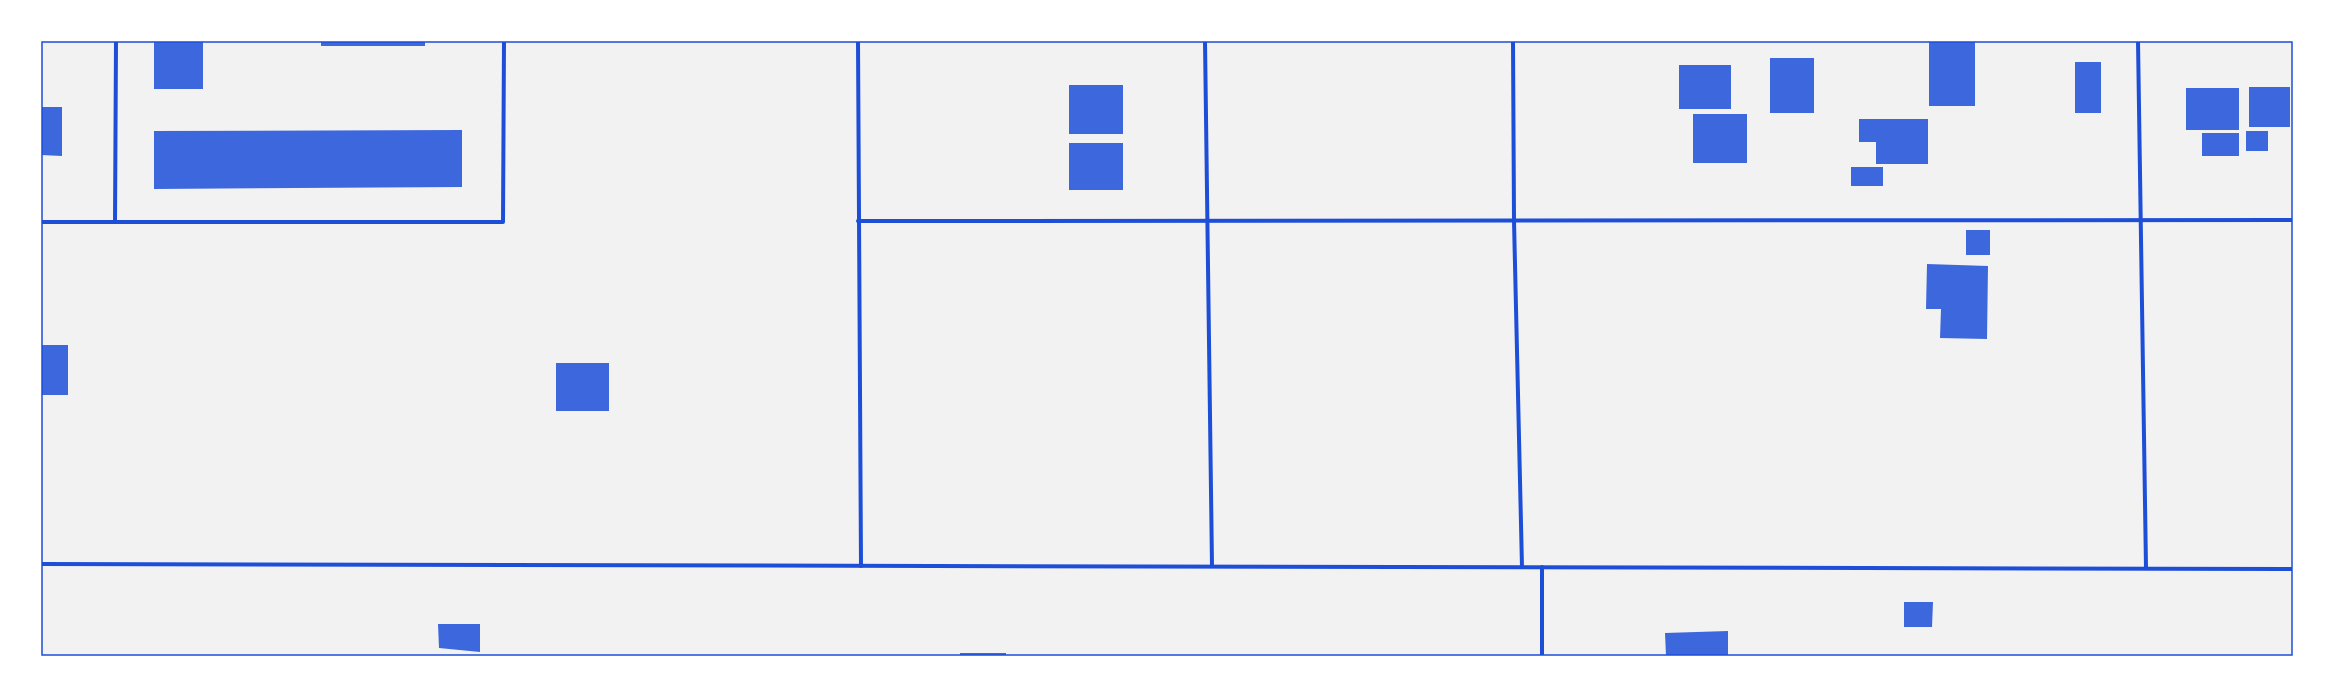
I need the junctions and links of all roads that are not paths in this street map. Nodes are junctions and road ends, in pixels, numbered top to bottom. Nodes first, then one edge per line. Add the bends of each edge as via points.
1 (116, 41) edge
2 (504, 41) edge
3 (858, 41) edge
4 (1205, 41) edge
5 (1513, 41) edge
6 (2138, 41) edge
7 (2141, 220) junction
8 (2293, 220) edge
9 (858, 221) junction
10 (1208, 221) junction
11 (1514, 221) junction
12 (41, 222) edge
13 (115, 222) junction
14 (41, 564) edge
15 (861, 566) junction
16 (1212, 566) junction
17 (1522, 567) junction
18 (1542, 567) junction
19 (2146, 568) junction
20 (2293, 568) edge
21 (1542, 656) edge

1 - 13 street
2 - 13 street via 503,222
3 - 9 street
4 - 10 street
5 - 11 street
6 - 7 street
7 - 8 street
7 - 11 street
7 - 19 street
9 - 10 street
9 - 15 street
10 - 11 street
10 - 16 street
11 - 17 street
12 - 13 street
14 - 15 street
15 - 16 street
16 - 17 street
17 - 18 street
18 - 19 street
18 - 21 street
19 - 20 street

